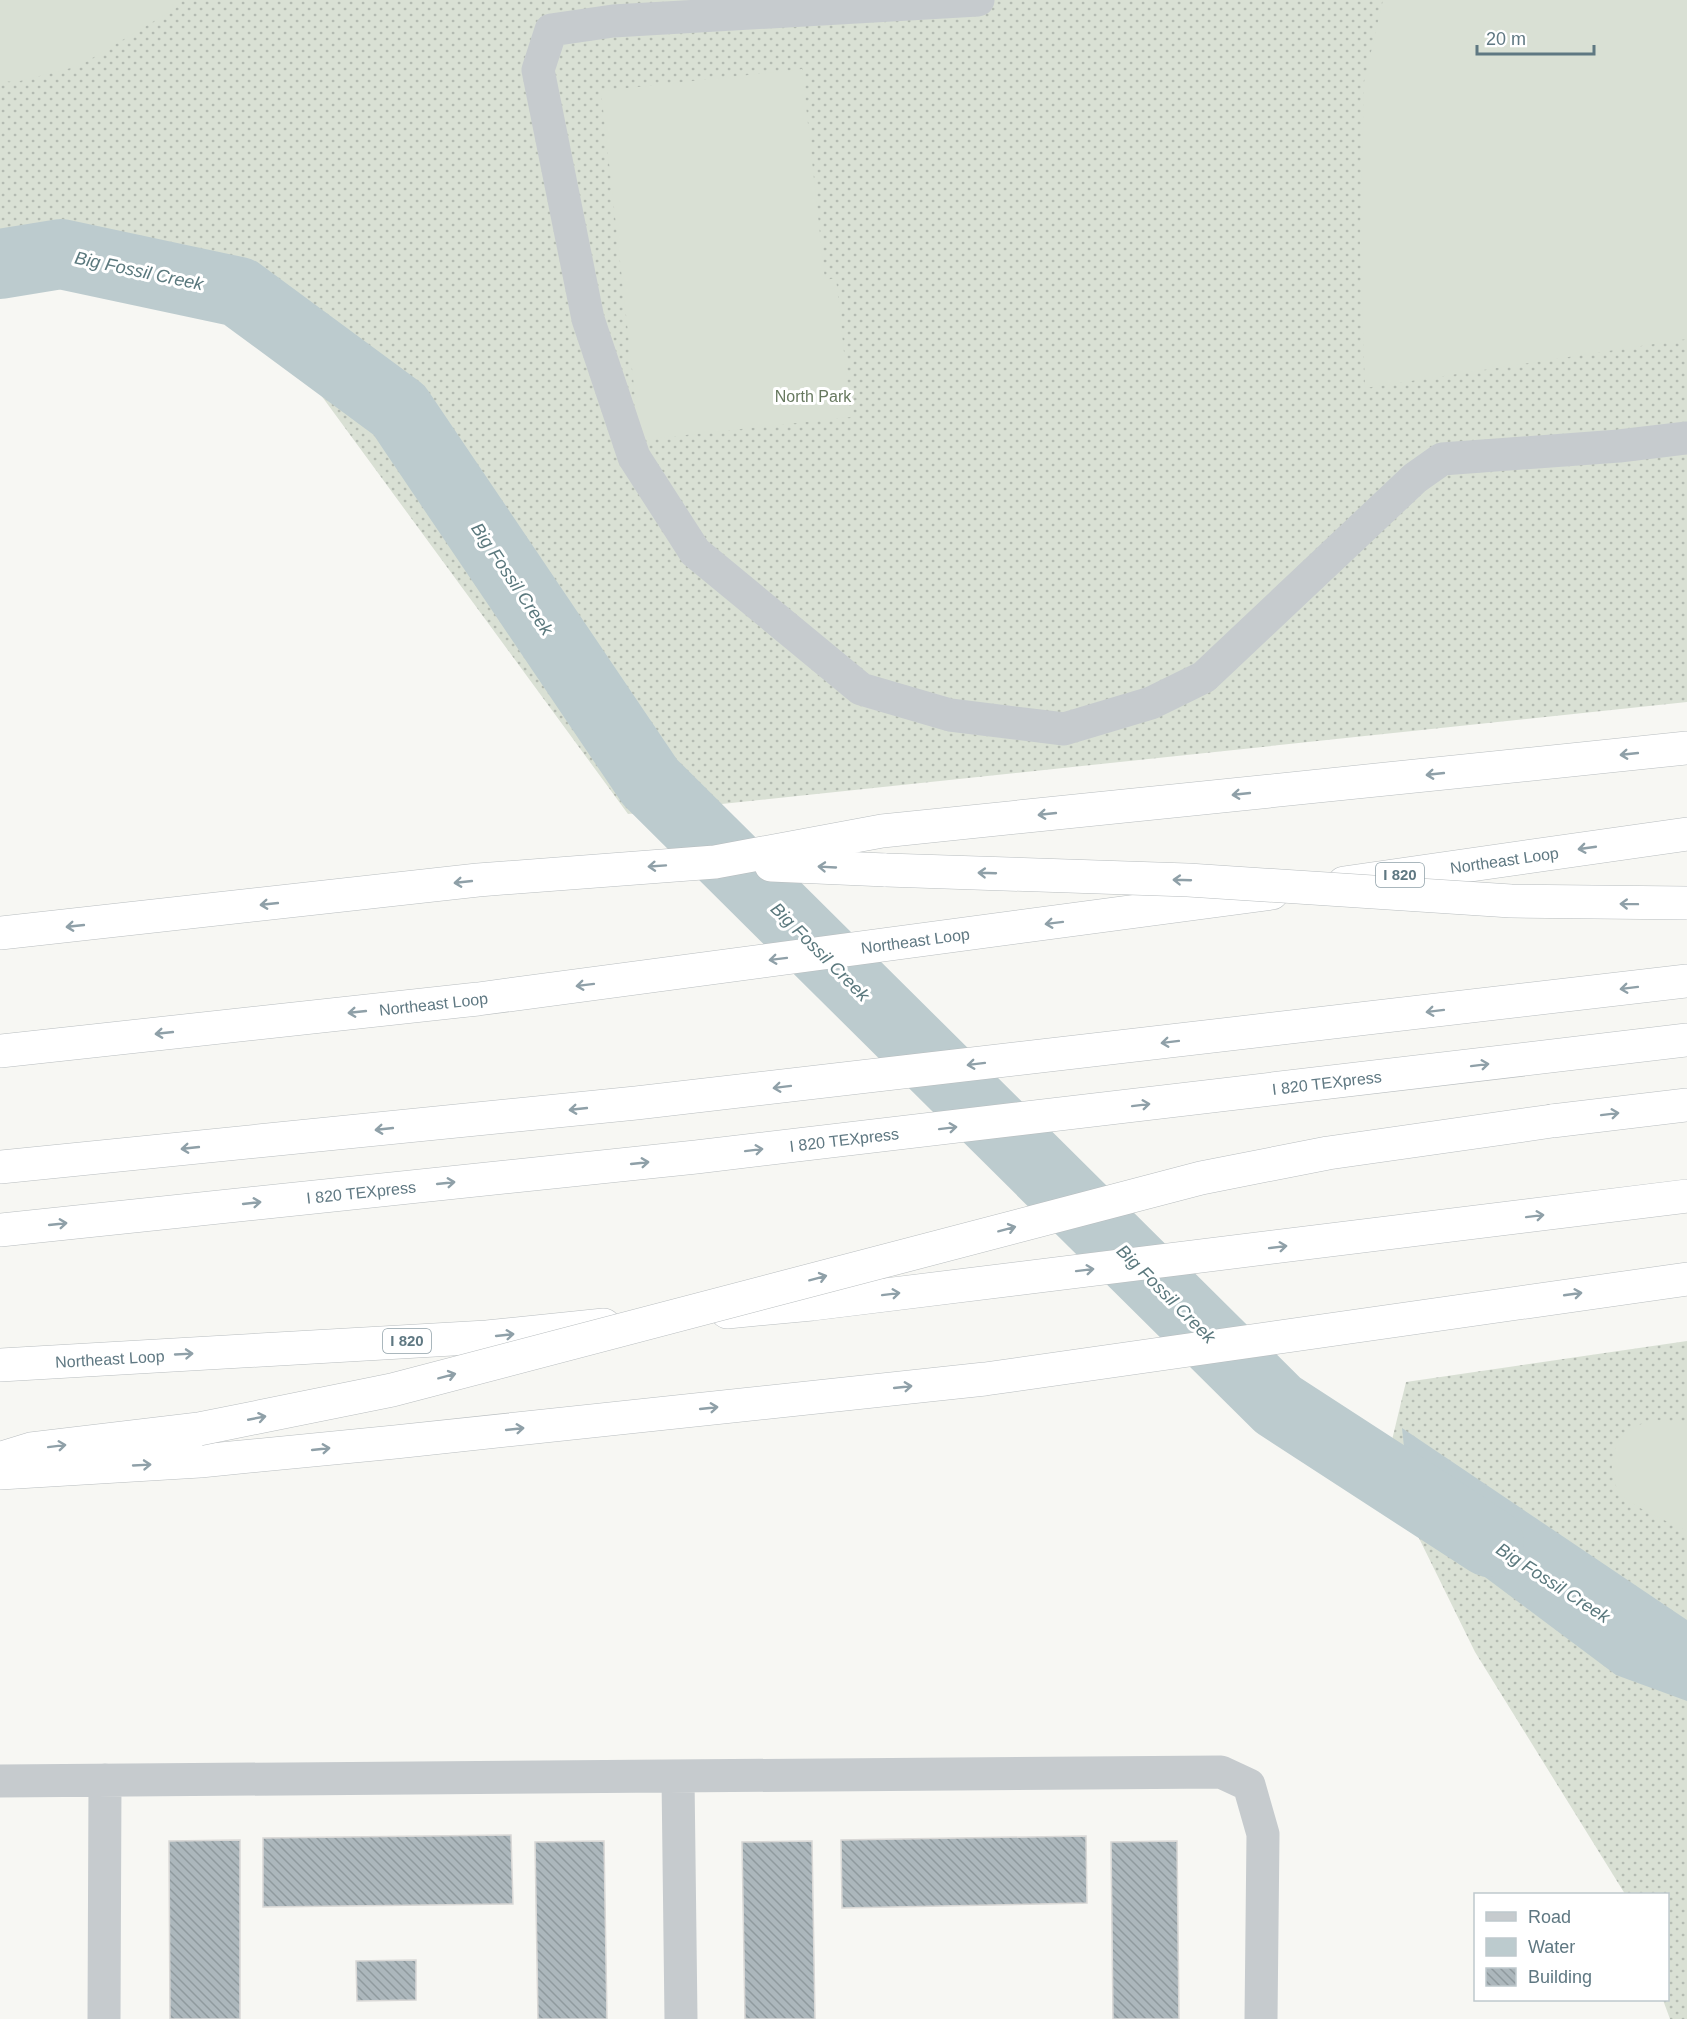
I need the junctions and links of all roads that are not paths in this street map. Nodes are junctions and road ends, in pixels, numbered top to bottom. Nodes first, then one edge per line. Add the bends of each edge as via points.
1 (978, 0) edge
2 (1687, 438) edge
3 (1687, 748) edge
4 (1687, 834) edge
5 (715, 862) junction
6 (1687, 903) edge
7 (0, 933) edge
8 (1687, 981) edge
9 (1687, 1040) edge
10 (0, 1051) edge
11 (1687, 1105) edge
12 (0, 1167) edge
13 (1687, 1196) edge
14 (0, 1230) edge
15 (1687, 1279) edge
16 (0, 1365) edge
17 (0, 1459) edge
18 (0, 1473) edge
19 (678, 1777) junction
20 (105, 1780) junction
21 (0, 1781) edge
22 (104, 2019) edge
23 (681, 2019) edge
24 (1261, 2019) edge

1 - 2 lane via 613,21 551,30 538,70 588,319 634,457 694,552 861,689 950,715 1064,729 1151,703 1204,677 1415,478 1442,459
3 -> 5 highway via 882,831
4 -> 10 highway, Northeast Loop / I 820 via 478,999
6 -> 5 highway, bridge via 1511,901 1188,880
5 -> 7 highway via 478,880
8 -> 12 highway via 636,1104
14 -> 9 highway, I 820 TEXpress via 696,1157
17 -> 11 highway, bridge via 31,1449 199,1429 392,1390 1201,1178 1328,1153
16 -> 13 highway, Northeast Loop / I 820 via 487,1336 812,1304
18 -> 15 highway via 200,1461 985,1379
19 - 20 lane
19 - 23 lane
19 - 24 lane via 1221,1772 1249,1785 1263,1834
20 - 21 lane
20 - 22 lane

